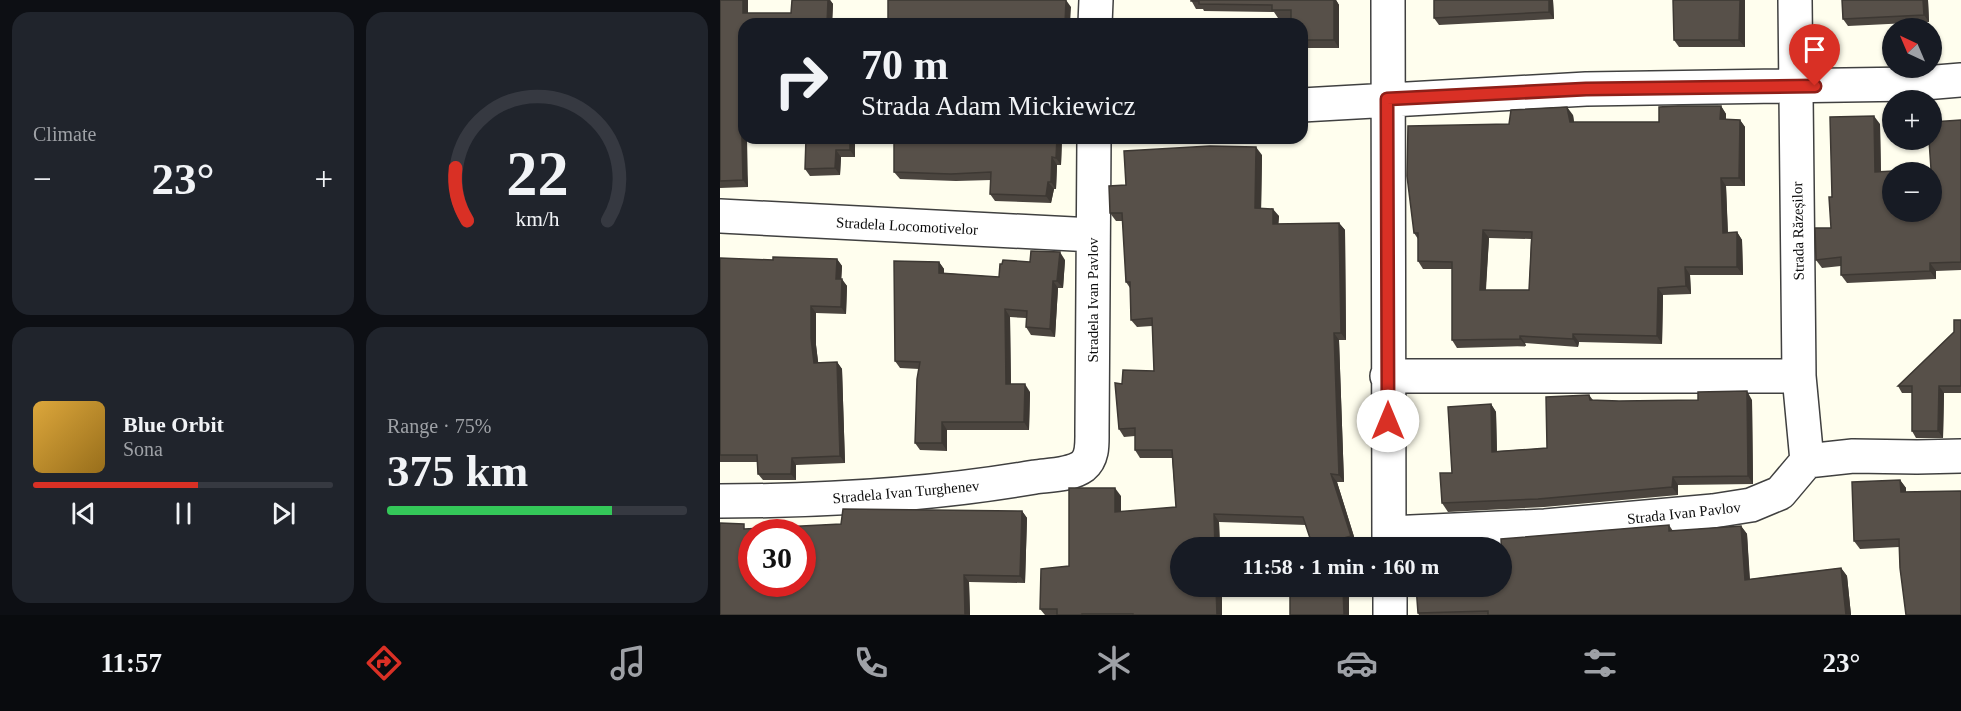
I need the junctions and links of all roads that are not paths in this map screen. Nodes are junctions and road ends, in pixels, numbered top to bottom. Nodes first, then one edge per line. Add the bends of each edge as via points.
1 (1096, 0) edge
2 (1388, 0) edge
3 (1795, 0) edge
4 (1095, 18) edge
5 (1961, 80) edge
6 (1796, 86) junction
7 (1387, 99) junction
8 (1308, 105) edge
9 (1094, 144) edge
10 (720, 216) edge
11 (1093, 235) junction
12 (1387, 376) junction
13 (1799, 376) junction
14 (1961, 456) edge
15 (1088, 461) joint
16 (1807, 461) junction
17 (720, 501) edge
18 (1389, 537) edge
19 (1422, 537) edge
20 (1390, 597) edge
21 (1390, 615) edge

1 - 4 street
2 - 7 street
3 - 6 street, Strada Răzeșilor
5 - 6 street
6 - 7 street via 1586,89
6 - 13 street, Strada Răzeșilor
7 - 8 street
7 - 12 street
9 - 11 street, Stradela Ivan Pavlov
10 - 11 street, Stradela Locomotivelor
11 - 15 street, Stradela Ivan Pavlov via 1092,432
12 - 13 street
12 - 18 street
13 - 16 street, Strada Răzeșilor
14 - 16 street via 1853,456
15 - 17 street, Stradela Ivan Turghenev via 1070,472 882,496
16 - 19 street, Strada Ivan Pavlov via 1780,493 1751,505
20 - 21 street

